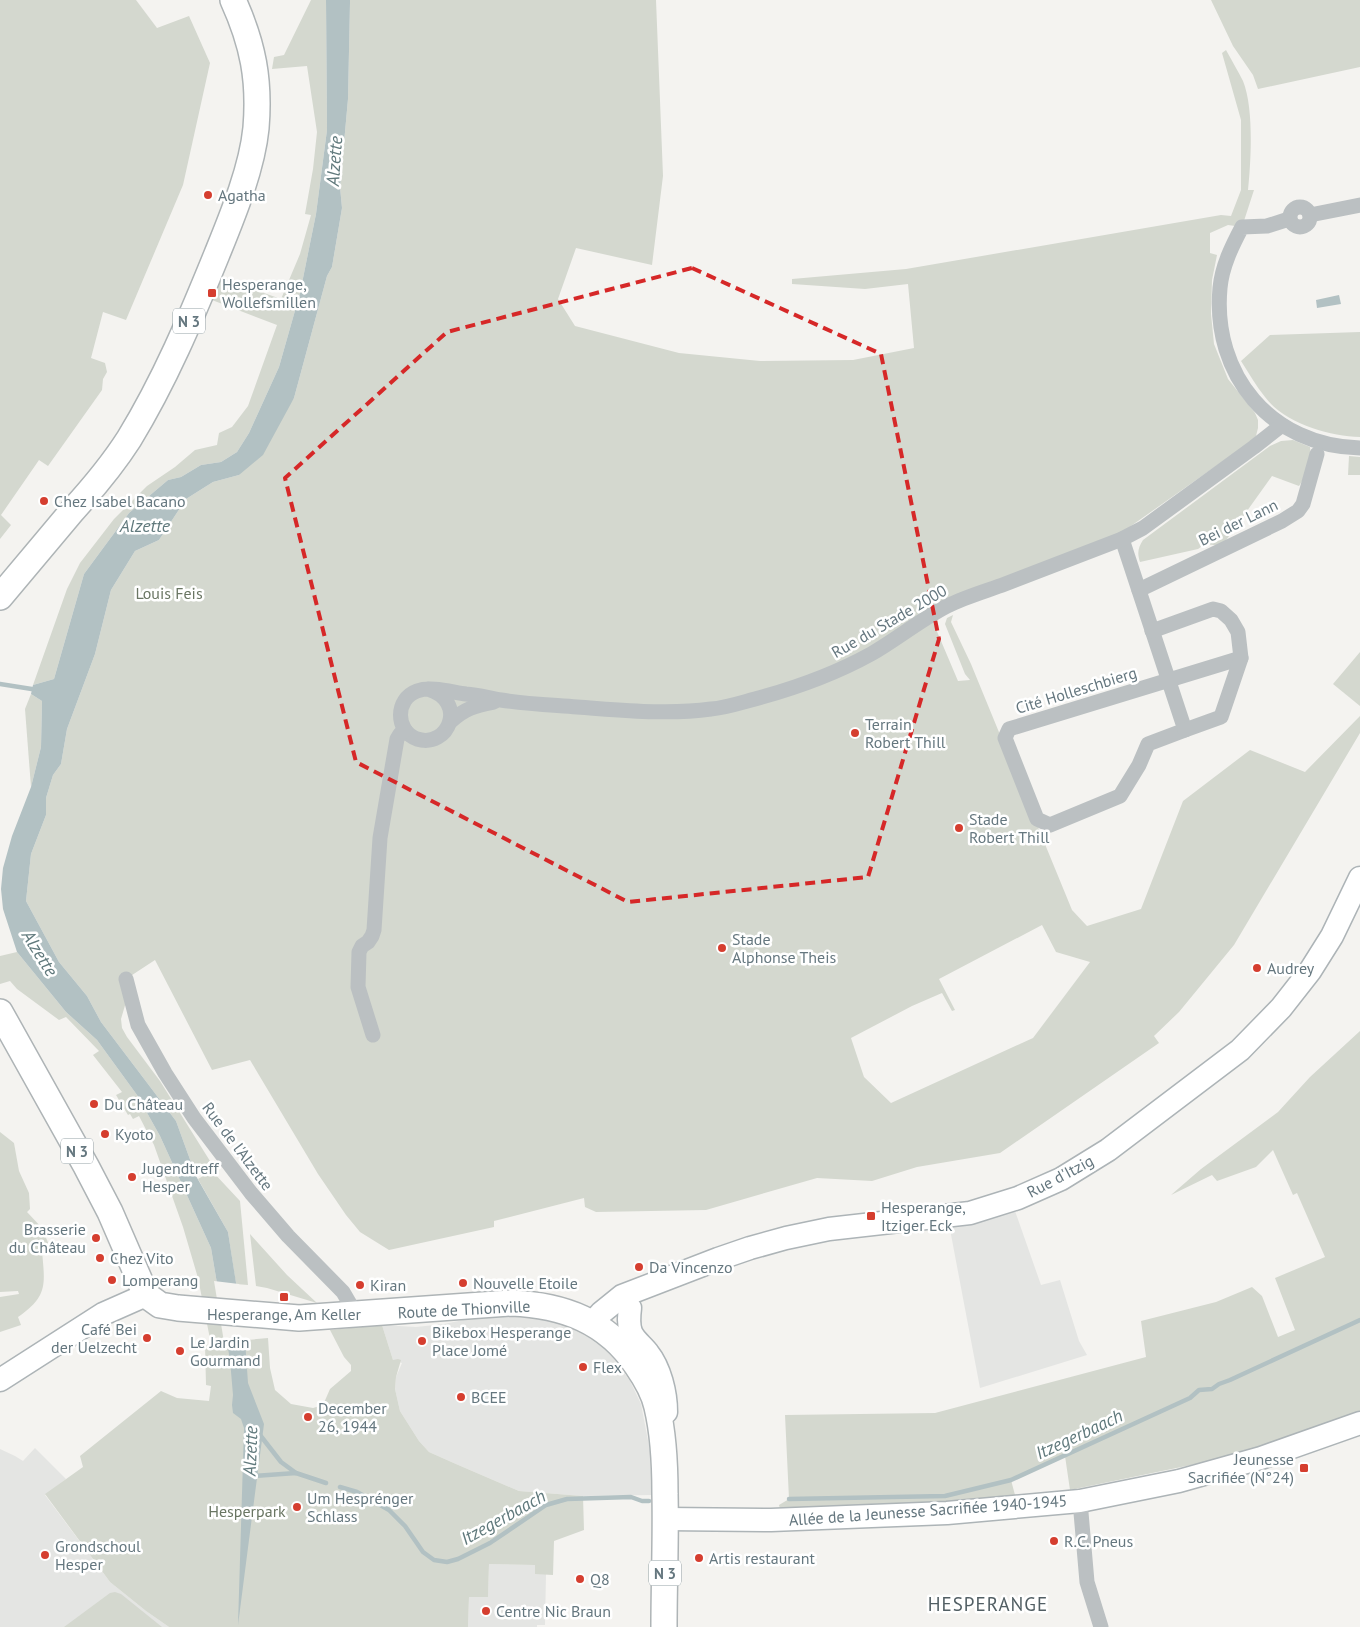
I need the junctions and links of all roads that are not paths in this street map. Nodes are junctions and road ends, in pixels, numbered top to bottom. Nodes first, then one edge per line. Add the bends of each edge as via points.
1 (232, 0) edge
2 (1360, 205) edge
3 (1282, 425) junction
4 (1360, 448) edge
5 (1317, 454) dead end
6 (1122, 539) junction
7 (1139, 590) junction
8 (0, 597) edge
9 (1152, 631) junction
10 (1241, 658) junction
11 (1168, 680) junction
12 (428, 689) junction
13 (503, 701) junction
14 (450, 722) junction
15 (405, 730) junction
16 (1185, 730) junction
17 (1360, 878) edge
18 (126, 979) dead end
19 (0, 1012) edge
20 (373, 1035) dead end
21 (646, 1288) junction
22 (146, 1295) junction
23 (630, 1308) junction
24 (350, 1315) junction
25 (601, 1329) junction
26 (0, 1380) edge
27 (1360, 1423) edge
28 (664, 1445) junction
29 (1080, 1501) junction
30 (666, 1519) junction
31 (664, 1627) edge
32 (1101, 1627) edge

1 - 8 main road, N 3 via 244,24 255,63 257,100 256,130 246,176 226,232 177,349 128,440 98,482
2 - 3 street via 1310,215 1308,225 1302,228 1295,227 1289,219 1267,226 1242,227 1228,255 1220,286 1219,317 1225,349 1237,378 1256,404
3 - 4 street via 1308,438
3 - 6 street, Rue du Stade 2000 via 1143,528
5 - 7 street, Bei der Lann via 1298,511 1282,522
6 - 7 street
6 - 13 street, Rue du Stade 2000 via 949,605 828,676 748,701 678,713
7 - 9 street
9 - 10 street, Cité Holleschbierg via 1213,610 1221,611 1238,632
9 - 11 street
10 - 11 street, Cité Holleschbierg
10 - 16 street, Cité Holleschbierg via 1221,717
11 - 16 street
11 - 16 street, Cité Holleschbierg via 1009,729 1005,738 1037,819 1050,825 1120,796 1148,744
12 - 13 street, Rue du Stade 2000
12 - 14 street via 444,697 449,704
12 - 15 street via 412,693 401,706 401,723
13 - 14 street, Rue du Stade 2000 via 473,706
14 - 15 street, Rue du Stade 2000 via 434,739 418,739
15 - 20 street via 398,739 380,838 374,930 359,952 358,987
17 - 21 main road, Rue d'Itzig via 1332,936 1310,971 1281,1008 1240,1050 1108,1150 1061,1179 1018,1198 970,1213 829,1229 786,1238 718,1258
18 - 24 street, Rue de l'Alzette via 138,1025 194,1118 288,1236 344,1292 350,1304
19 - 22 main road, N 3 via 110,1212
21 - 23 main road, Rue d'Itzig
21 - 25 main road, Rue d'Itzig via 628,1294 600,1313
22 - 24 main road, N 3 via 160,1305 204,1311 299,1318
22 - 26 main road via 103,1314
23 - 25 main road, Rue d'Itzig
23 - 28 main road via 631,1333 649,1354 661,1379 666,1405
24 - 25 main road, Route de Thionville / N 3 via 532,1304 567,1312
25 - 28 main road, Route de Thionville / N 3 via 630,1355 646,1379 657,1405
27 - 29 main road, Allée de la Jeunesse Sacrifiée 1940-1945 via 1261,1458 1179,1481
28 - 30 main road, Route de Thionville / N 3
29 - 30 main road, Allée de la Jeunesse Sacrifiée 1940-1945 via 927,1514 771,1520
29 - 32 street via 1087,1582
30 - 31 main road, N 3

